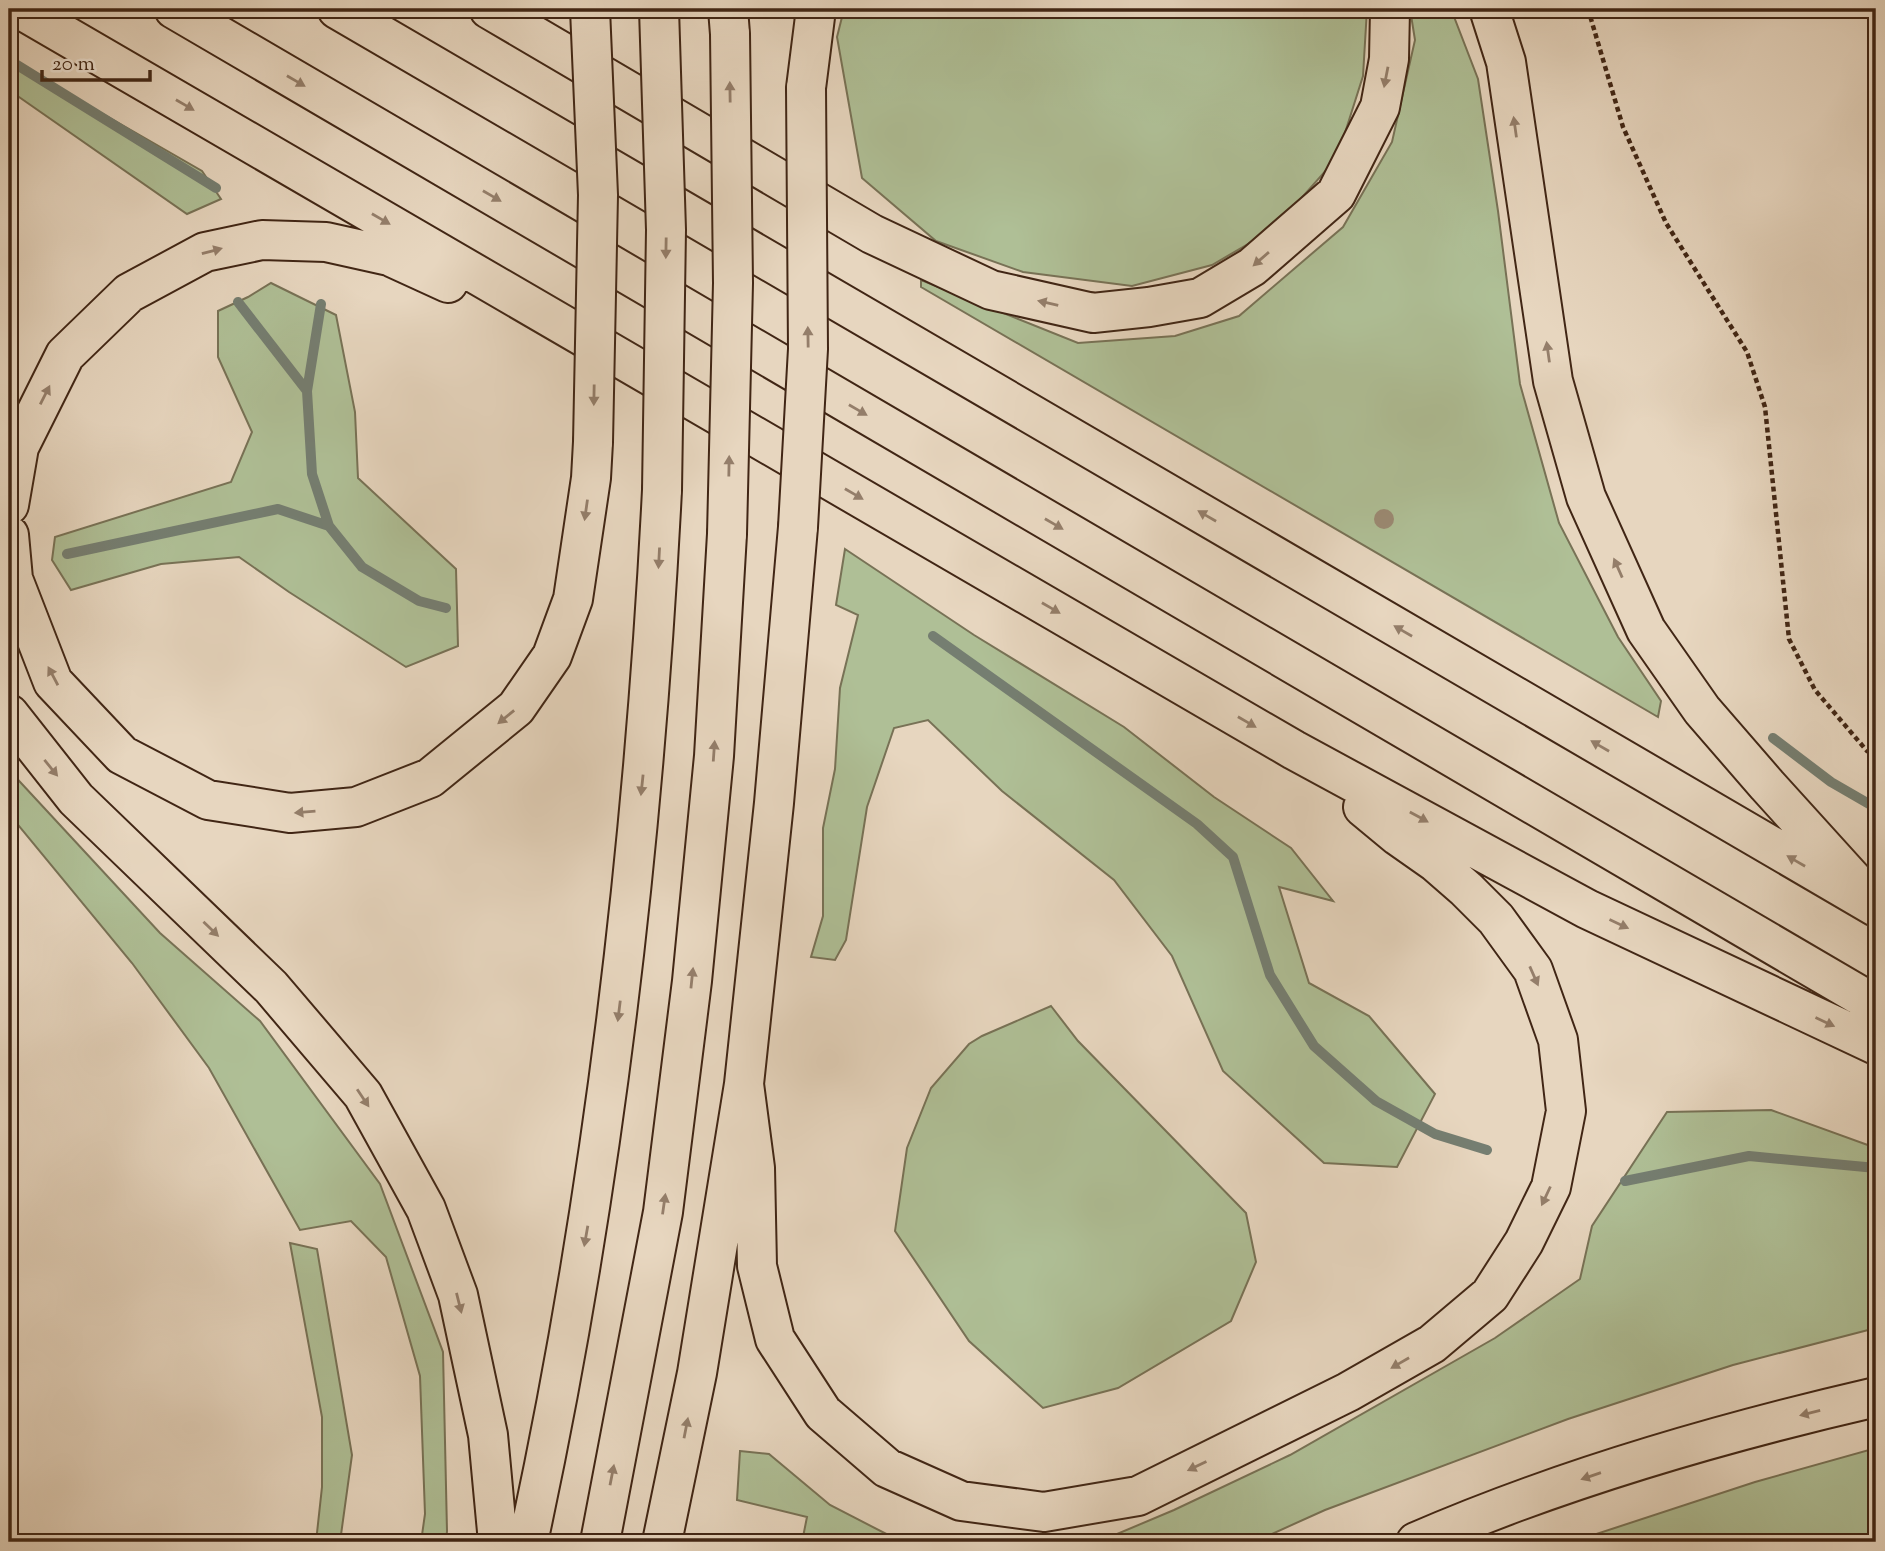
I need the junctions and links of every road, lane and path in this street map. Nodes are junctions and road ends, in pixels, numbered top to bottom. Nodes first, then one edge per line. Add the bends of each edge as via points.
1 (20, 9) edge
2 (174, 9) edge
3 (337, 9) edge
4 (489, 9) edge
5 (590, 9) edge
6 (659, 9) edge
7 (799, 9) edge
8 (816, 9) edge
9 (1390, 9) edge
10 (1489, 9) edge
11 (1588, 9) edge
12 (729, 21) edge
13 (806, 88) junction
14 (583, 336) junction
15 (9, 505) edge
16 (9, 535) edge
17 (9, 714) edge
18 (1294, 750) junction
19 (1876, 757) edge
20 (1876, 907) edge
21 (1876, 1005) edge
22 (1876, 1045) edge
23 (744, 1084) junction
24 (1876, 1397) edge
25 (498, 1542) edge
26 (528, 1542) edge
27 (600, 1542) edge
28 (662, 1542) edge
29 (1416, 1542) edge

1 -> 14 highway
2 -> 21 highway
20 -> 3 highway
9 -> 4 highway via 1389,59 1380,107 1336,194 1252,267 1199,298 1093,313 991,290 873,234
5 -> 16 highway, bridge via 598,195 591,478 573,599 552,656 516,708 430,778 356,807 290,813 208,800 122,755 53,682 13,579
6 -> 26 highway, bridge via 666,230 662,490 645,750 618,1015 591,1208 554,1424
7 - 13 highway
8 - 13 highway
20 -> 10 highway via 1702,710 1646,630 1586,497 1553,381 1506,62
11 - 19 path via 1623,127 1655,199 1747,352 1765,407 1789,639 1815,690
27 -> 12 highway, bridge via 663,1212 711,782 727,534 733,283
23 -> 13 highway, bridge via 798,527 808,349
15 -> 14 highway via 19,447 65,355 129,293 205,252 262,240 326,242 364,250 389,256 499,306
14 -> 18 highway
17 -> 25 highway via 76,799 271,987 363,1095 426,1209 458,1295 488,1434
18 -> 22 highway via 1587,909
18 -> 23 highway via 1435,862 1496,919 1533,970 1558,1040 1566,1111 1551,1186 1524,1242 1490,1294 1432,1344 1348,1392 1138,1496 1044,1512 961,1501 887,1468 823,1413 775,1339 757,1266 755,1168
28 -> 23 highway via 697,1373
24 -> 29 highway via 1610,1470

